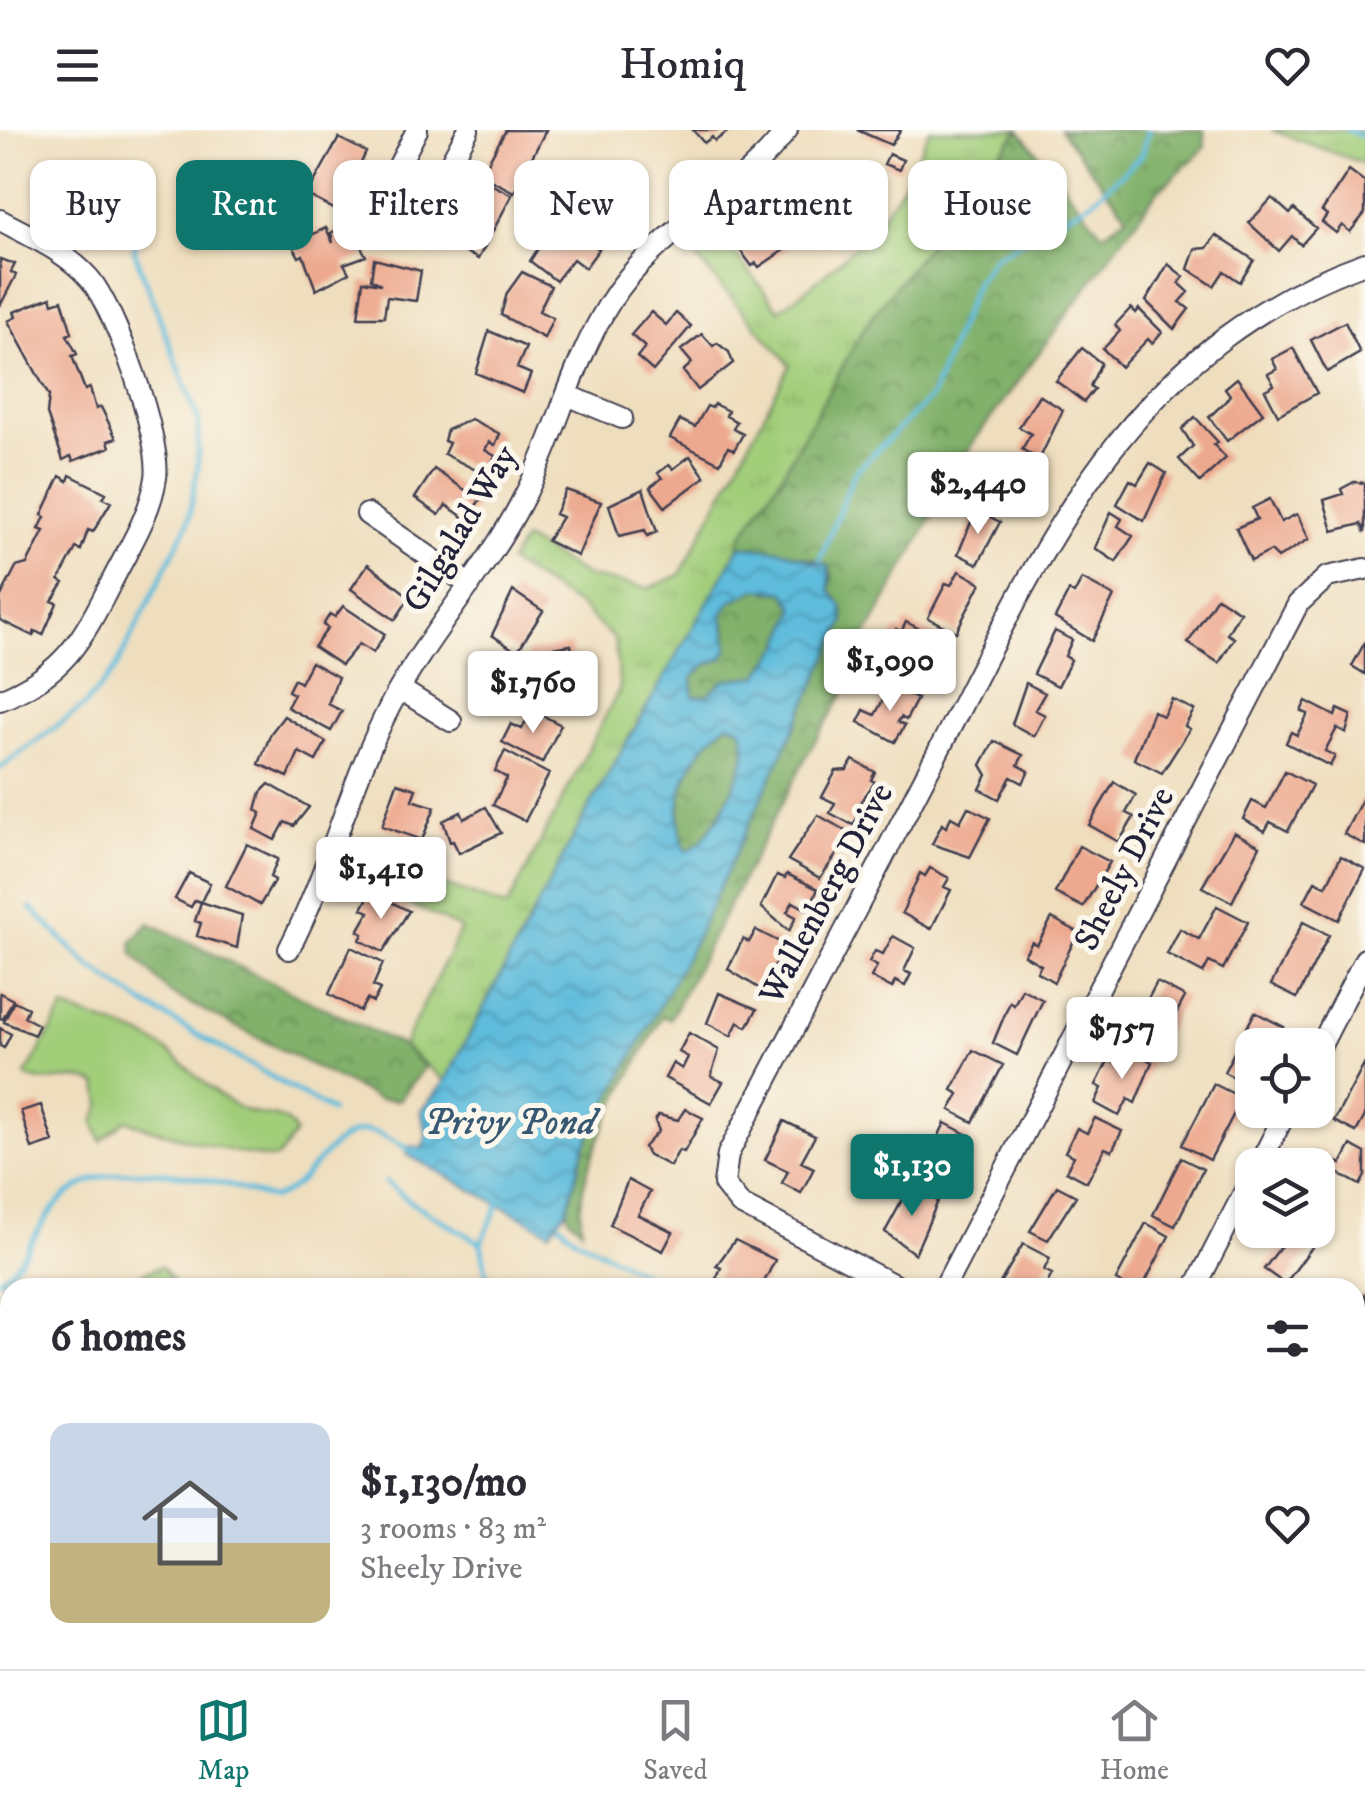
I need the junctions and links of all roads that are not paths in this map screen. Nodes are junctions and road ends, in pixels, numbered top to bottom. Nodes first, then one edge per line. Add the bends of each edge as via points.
1 (417, 130) edge
2 (468, 130) edge
3 (787, 130) edge
4 (0, 220) edge
5 (1365, 262) edge
6 (567, 395) junction
7 (622, 418) dead end
8 (366, 514) dead end
9 (1365, 569) edge
10 (470, 585) junction
11 (400, 690) junction
12 (0, 700) edge
13 (450, 721) dead end
14 (289, 949) dead end
15 (1365, 959) edge
16 (1330, 1028) edge
17 (1235, 1209) edge
18 (881, 1278) edge
19 (949, 1278) edge
20 (1200, 1278) edge

1 - 2 street via 378,206 391,231 418,224
3 - 6 street, Gilgalad Way via 629,275
4 - 12 street via 64,255 106,303 155,436 157,475 148,511 83,638 58,668
5 - 18 street, Wallenberg Drive via 1294,292 1201,354 1096,466 1028,580 737,1137 722,1172 740,1204
6 - 7 street
6 - 10 street, Gilgalad Way via 524,498
8 - 10 street
9 - 19 street, Sheely Drive via 1326,578 1298,604
10 - 11 street, Gilgalad Way
11 - 13 street
11 - 14 street, Gilgalad Way
15 - 16 street
17 - 20 street

